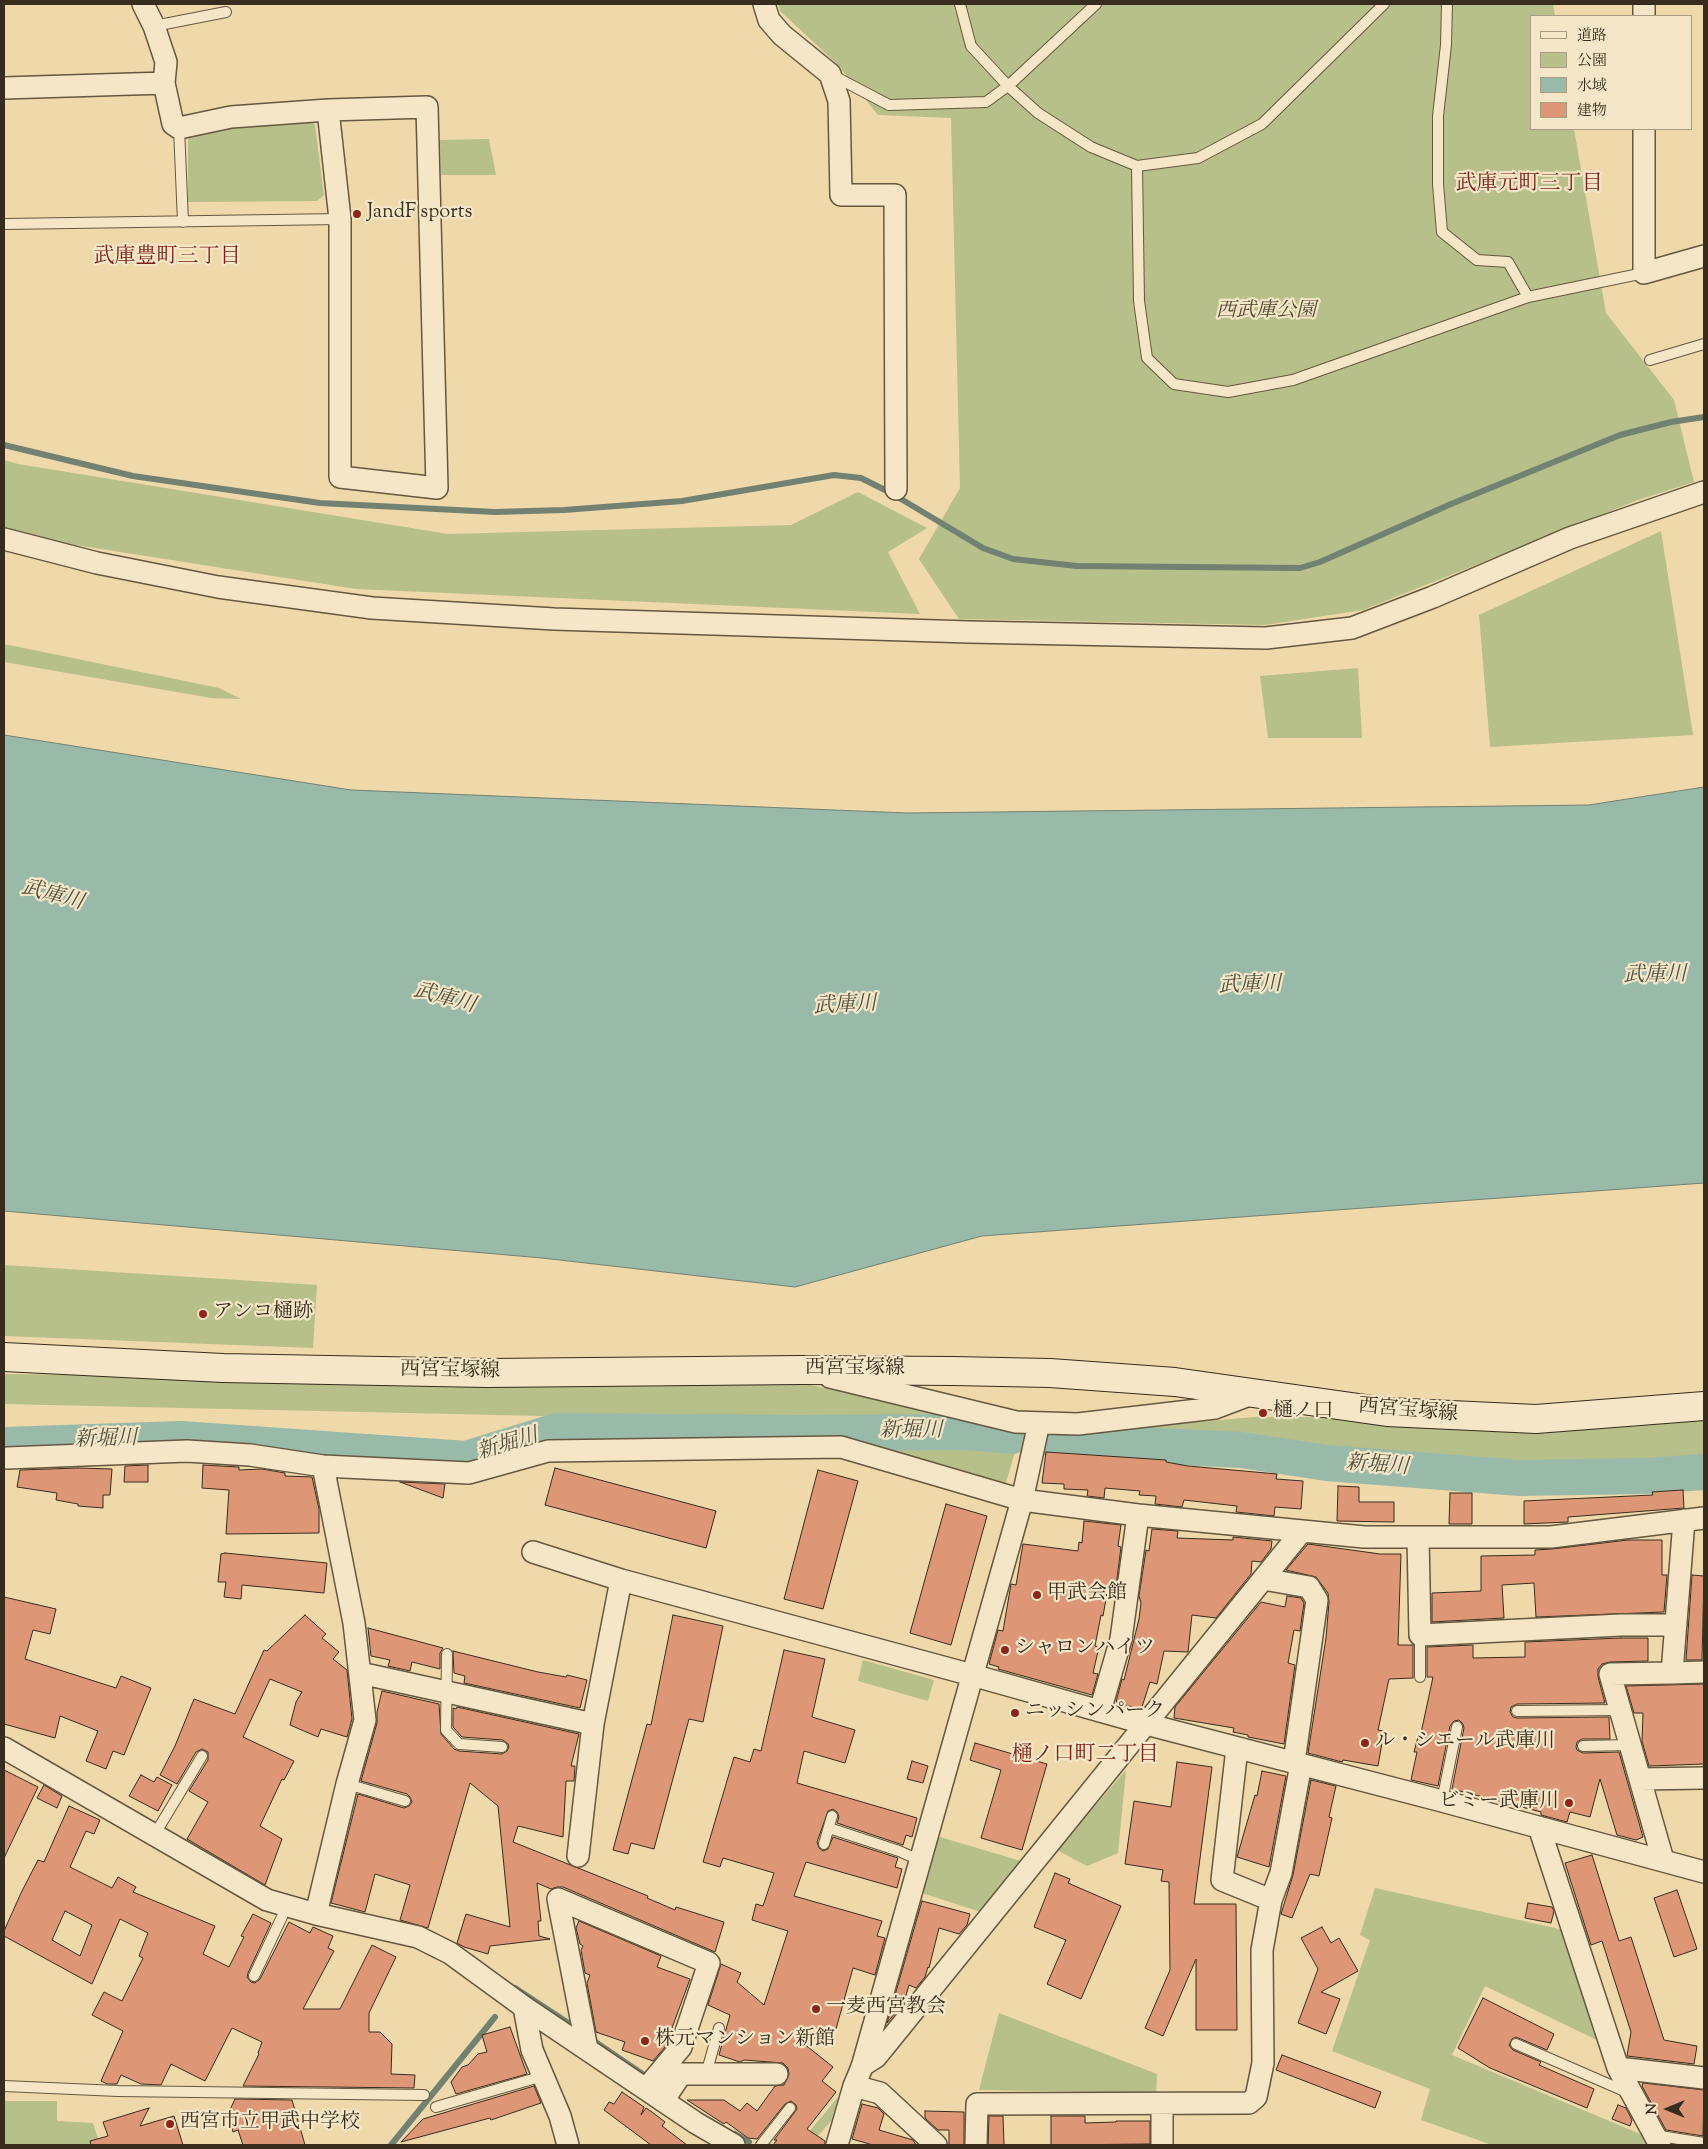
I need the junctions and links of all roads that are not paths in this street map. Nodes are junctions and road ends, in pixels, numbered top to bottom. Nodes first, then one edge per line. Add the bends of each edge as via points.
1 (143, 4) edge
2 (764, 4) edge
3 (960, 4) edge
4 (1096, 4) edge
5 (1384, 4) edge
6 (1447, 4) edge
7 (226, 12) dead end
8 (154, 26) junction
9 (830, 74) junction
10 (164, 83) junction
11 (1008, 86) junction
12 (4, 88) edge
13 (328, 110) junction
14 (179, 128) junction
15 (1644, 130) edge
16 (1137, 166) junction
17 (340, 219) junction
18 (182, 222) junction
19 (4, 224) edge
20 (1704, 256) edge
21 (1644, 273) junction
22 (1528, 297) junction
23 (1704, 344) edge
24 (1650, 360) dead end
25 (896, 489) dead end
26 (1704, 492) edge
27 (4, 539) edge
28 (4, 1357) edge
29 (801, 1370) junction
30 (1252, 1394) junction
31 (1704, 1406) edge
32 (1039, 1423) junction
33 (7, 1458) dead end
34 (323, 1466) junction
35 (1022, 1500) junction
36 (1138, 1515) junction
37 (1694, 1519) edge
38 (1302, 1531) junction
39 (1418, 1537) junction
40 (533, 1552) dead end
41 (1263, 1579) junction
42 (621, 1580) junction
43 (1676, 1624) junction
44 (1420, 1635) junction
45 (447, 1654) dead end
46 (1704, 1672) edge
47 (360, 1673) junction
48 (1672, 1673) junction
49 (972, 1675) junction
50 (1420, 1677) dead end
51 (446, 1692) junction
52 (1620, 1710) junction
53 (1100, 1712) junction
54 (1517, 1712) dead end
55 (593, 1724) junction
56 (1146, 1724) junction
57 (1457, 1727) dead end
58 (1630, 1745) junction
59 (1583, 1746) dead end
60 (502, 1747) dead end
61 (4, 1748) edge
62 (1237, 1748) junction
63 (202, 1756) dead end
64 (1297, 1763) junction
65 (1704, 1778) edge
66 (1640, 1779) junction
67 (347, 1784) junction
68 (405, 1801) dead end
69 (1442, 1801) junction
70 (832, 1816) dead end
71 (1539, 1827) junction
72 (828, 1828) junction
73 (155, 1834) junction
74 (824, 1844) dead end
75 (578, 1856) dead end
76 (919, 1860) junction
77 (1663, 1860) junction
78 (1704, 1872) edge
79 (1271, 1900) junction
80 (287, 1906) junction
81 (316, 1914) junction
82 (254, 1976) dead end
83 (524, 2007) junction
84 (718, 2028) dead end
85 (1516, 2044) dead end
86 (587, 2049) junction
87 (1618, 2068) junction
88 (706, 2074) junction
89 (777, 2074) dead end
90 (543, 2076) junction
91 (858, 2076) junction
92 (1704, 2078) edge
93 (4, 2086) edge
94 (424, 2095) dead end
95 (654, 2095) junction
96 (1632, 2095) junction
97 (1162, 2104) junction
98 (436, 2107) dead end
99 (790, 2108) dead end
100 (1656, 2140) edge
101 (1704, 2142) edge
102 (568, 2145) edge
103 (734, 2145) edge
104 (761, 2145) edge
105 (837, 2145) edge
106 (936, 2145) edge
107 (976, 2145) edge
108 (1162, 2145) edge

1 - 8 street
2 - 9 street via 769,20 782,35
3 - 11 lane via 971,46
4 - 11 lane
5 - 16 lane via 1262,124 1198,158
6 - 22 lane via 1438,116 1442,232 1477,260 1508,262
7 - 8 lane
8 - 10 street via 166,62
9 - 11 lane via 889,105 986,102
9 - 25 street via 839,101 841,195 895,195
10 - 12 street
10 - 14 street via 172,124
11 - 16 lane via 1038,113 1091,147
13 - 14 street via 231,117
13 - 17 street
13 - 17 street via 427,107 437,488 340,477
14 - 18 lane
15 - 21 street
16 - 22 lane via 1139,301 1147,358 1174,384 1228,392 1293,380
17 - 18 lane
18 - 19 lane
20 - 21 street
21 - 22 lane
23 - 24 lane
26 - 27 street via 1570,538 1433,598 1352,628 1266,638 554,619 372,608 218,587 97,563
28 - 29 main road, 西宮宝塚線 via 243,1369 487,1372
29 - 30 main road, 西宮宝塚線 via 1050,1373 1176,1382
29 - 32 street via 1016,1422
30 - 31 main road, 西宮宝塚線 via 1387,1412 1536,1419
30 - 32 street via 1215,1408 1078,1424
32 - 35 street
33 - 34 street via 187,1451 250,1455
34 - 35 street via 469,1473 548,1451 841,1447
34 - 47 street via 354,1623
35 - 36 street
35 - 49 street
36 - 38 street
36 - 53 street via 1121,1639
37 - 39 street via 1551,1537
37 - 43 street
38 - 39 street via 1364,1537
38 - 41 street
39 - 44 street
40 - 42 street
41 - 56 street
41 - 64 street via 1309,1587 1317,1600
42 - 49 street
42 - 55 street
43 - 44 street
43 - 48 street
44 - 50 lane
45 - 51 lane
46 - 48 street
47 - 51 street
47 - 67 street via 365,1720
48 - 52 street via 1610,1674
49 - 53 street
49 - 76 street
51 - 55 street
51 - 60 lane via 446,1730 459,1744
52 - 54 lane
52 - 58 street
53 - 56 street
55 - 75 street
56 - 62 street
56 - 91 street
57 - 69 lane
58 - 59 lane
58 - 66 street
61 - 73 street
62 - 64 street
62 - 79 street via 1222,1880
63 - 73 lane
64 - 69 street
64 - 79 street via 1281,1873
65 - 66 street
66 - 77 street
67 - 68 lane
67 - 81 street
69 - 71 street
70 - 72 lane
71 - 77 street
71 - 87 street
72 - 74 lane
72 - 76 lane via 899,1850
73 - 80 street via 267,1900
76 - 91 street
77 - 78 street
79 - 97 street via 1262,1950 1263,2063 1256,2096 1249,2103
80 - 81 street
80 - 82 lane
81 - 83 street via 418,1937 450,1953
83 - 86 street
83 - 90 street via 532,2050
84 - 88 lane
85 - 96 lane
86 - 95 street
86 - 95 street via 558,1899 709,1963 681,2047
87 - 92 street
87 - 96 street
88 - 89 street
88 - 95 street via 681,2074
90 - 98 lane
90 - 102 street
91 - 105 street
91 - 106 street
93 - 94 lane via 118,2091
95 - 103 street
96 - 100 street
97 - 107 street via 977,2104
97 - 108 street
99 - 104 lane
100 - 101 lane

